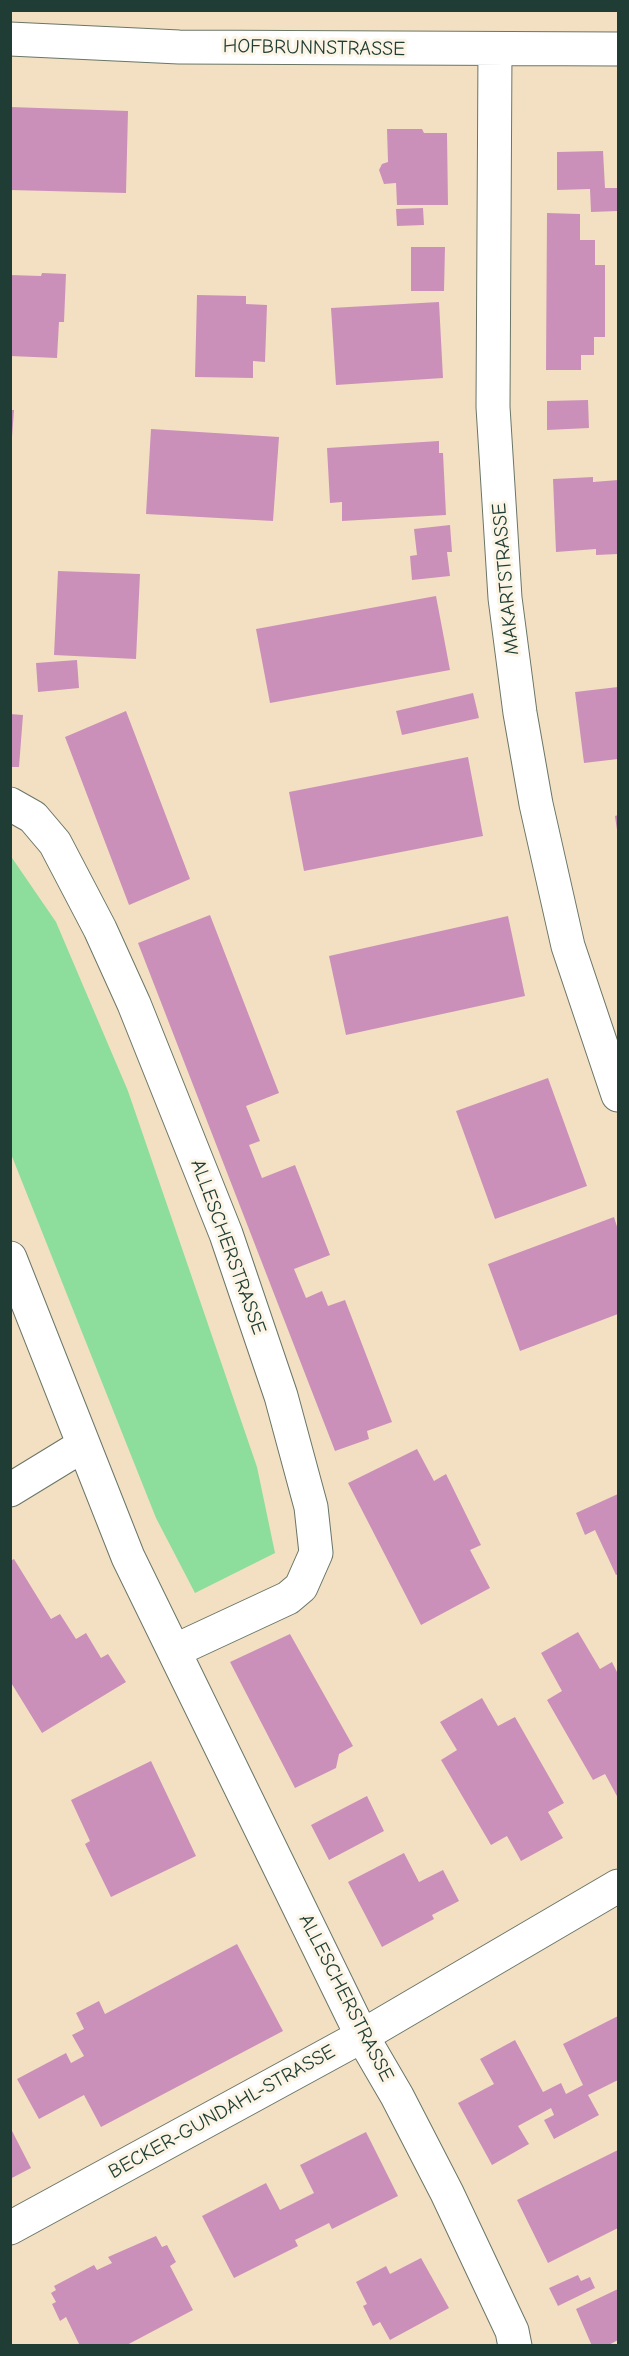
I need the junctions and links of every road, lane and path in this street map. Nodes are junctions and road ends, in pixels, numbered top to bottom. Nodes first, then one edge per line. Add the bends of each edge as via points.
1 (10, 39) edge
2 (618, 49) edge
3 (495, 50) junction
4 (10, 804) edge
5 (618, 1095) edge
6 (10, 1258) edge
7 (82, 1446) junction
8 (10, 1490) edge
9 (174, 1651) junction
10 (618, 1886) edge
11 (362, 2036) junction
12 (10, 2228) edge
13 (515, 2346) edge

1 - 3 street, HOFBRUNNSTRASSE via 179,47
2 - 3 street, HOFBRUNNSTRASSE
3 - 5 street, MAKARTSTRASSE via 493,407 508,619 534,793 568,946
4 - 9 street, ALLESCHERSTRASSE via 33,818 55,843 134,1004 226,1234 281,1396 311,1507 316,1553 301,1587 288,1598
6 - 7 street, ALLESCHERSTRASSE
7 - 8 street
7 - 9 street, ALLESCHERSTRASSE via 128,1557
9 - 11 street, ALLESCHERSTRASSE
10 - 11 street, BECKER-GUNDAHL-STRASSE
11 - 12 street, BECKER-GUNDAHL-STRASSE
11 - 13 street, ALLESCHERSTRASSE via 447,2193 512,2331

